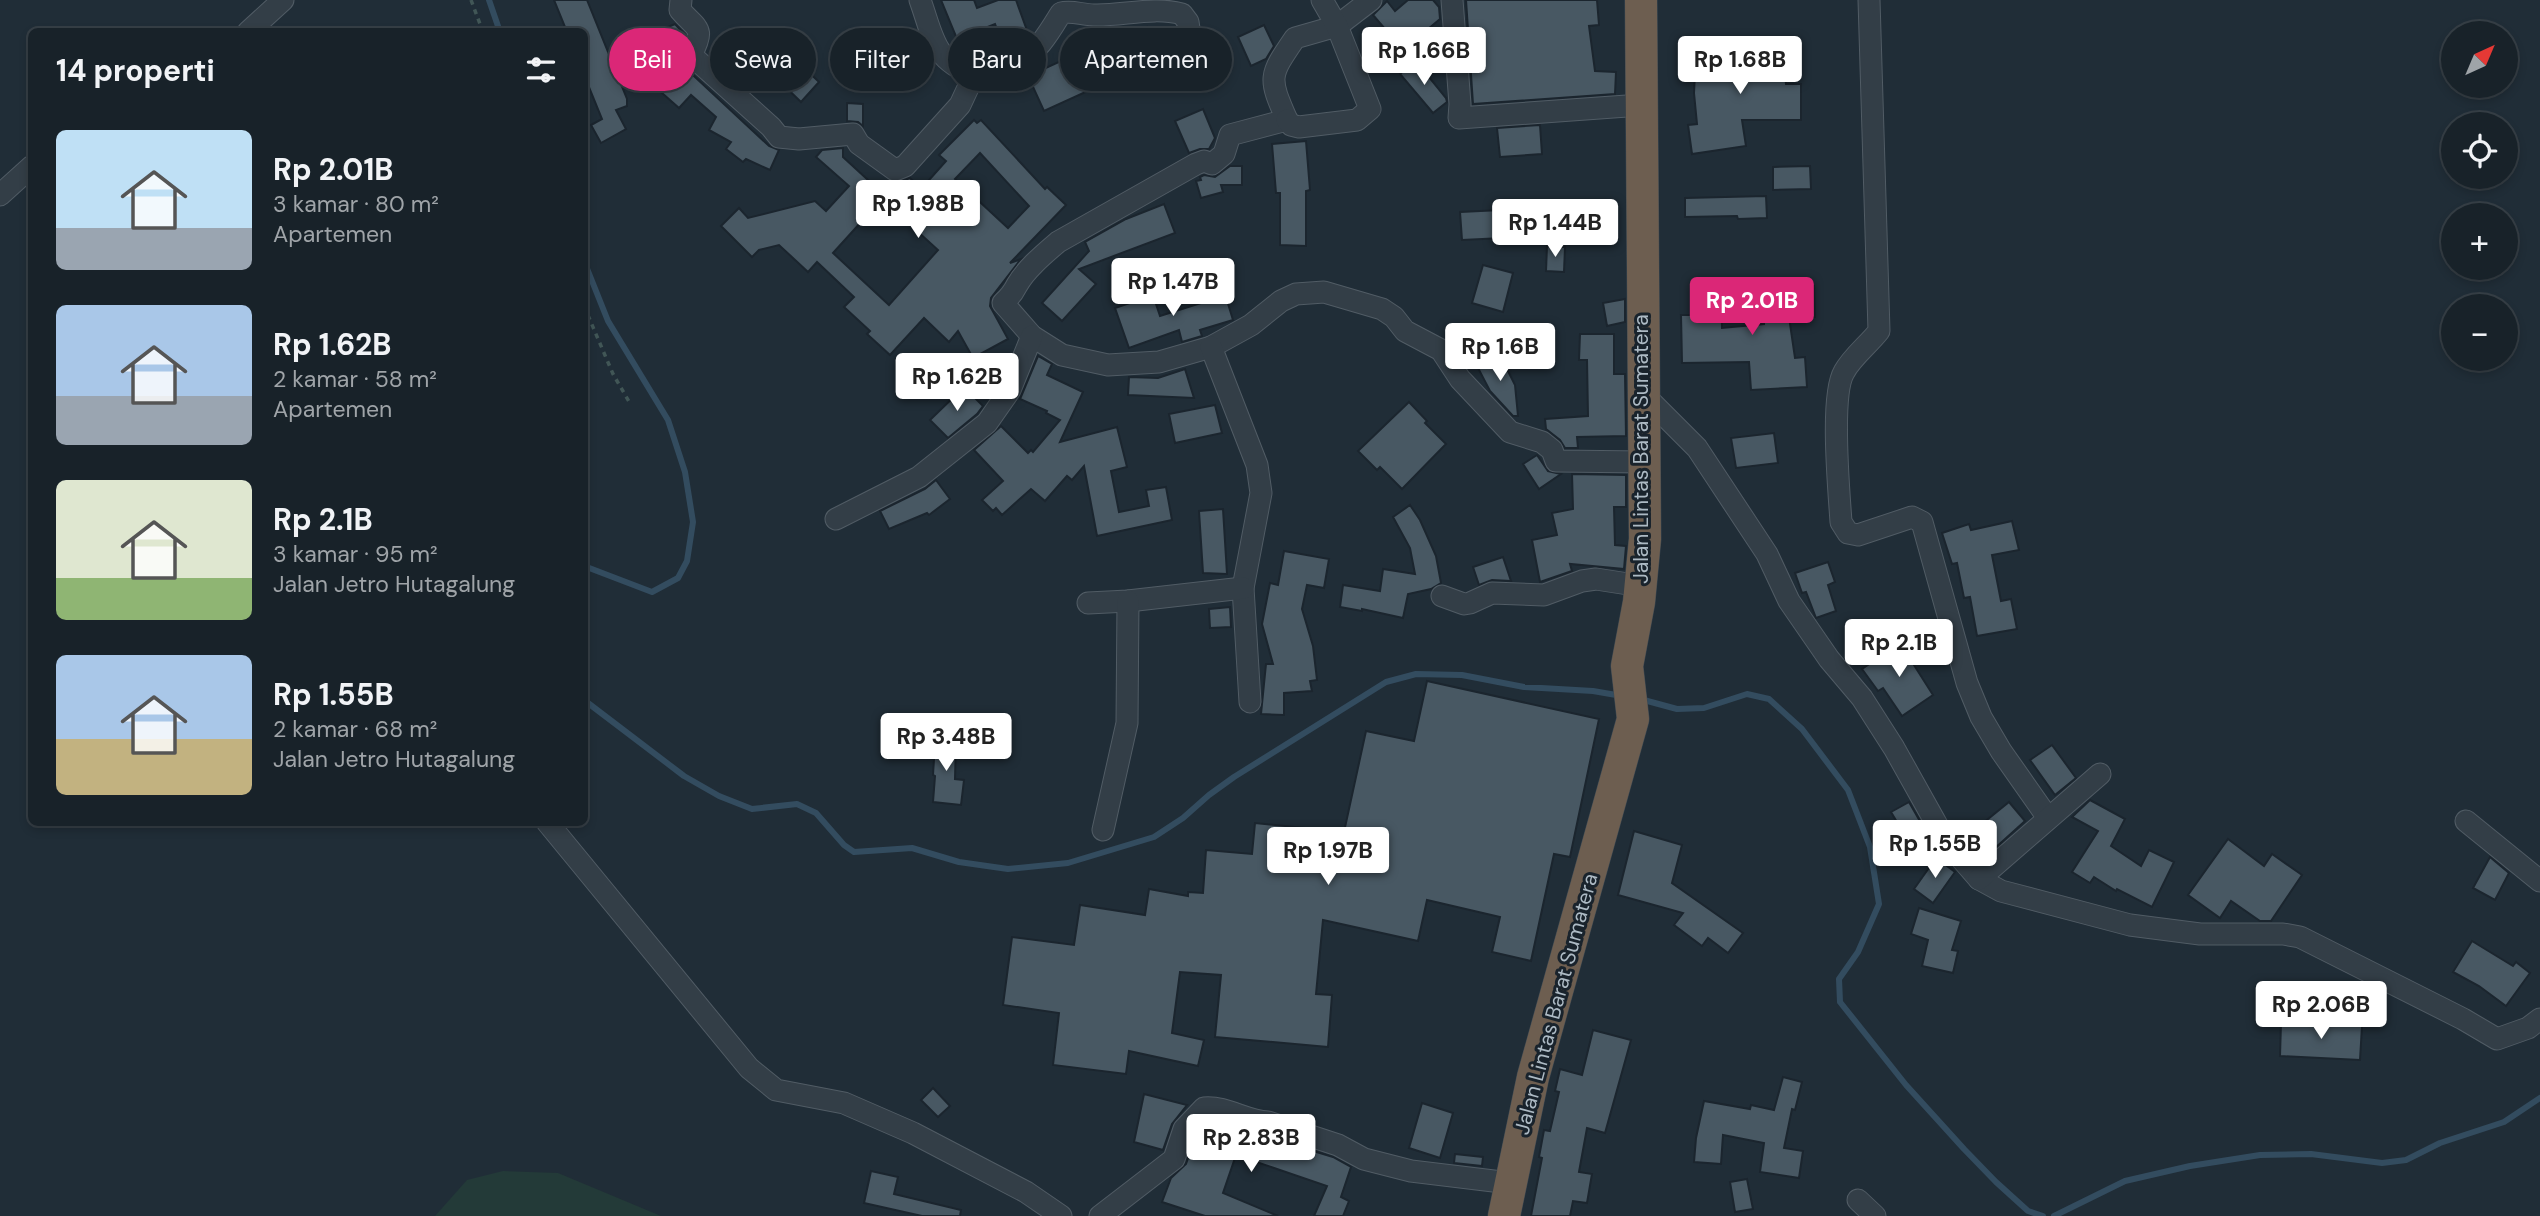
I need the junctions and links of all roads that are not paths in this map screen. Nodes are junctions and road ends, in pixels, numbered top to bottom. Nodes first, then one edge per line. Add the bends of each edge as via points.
1 (283, 0) edge
2 (681, 0) edge
3 (920, 0) edge
4 (1322, 0) edge
5 (1371, 0) edge
6 (1451, 0) edge
7 (1641, 0) edge
8 (1869, 0) edge
9 (1124, 6) edge
10 (1337, 26) junction
11 (252, 28) edge
12 (1189, 28) edge
13 (1046, 38) edge
14 (948, 62) edge
15 (967, 91) edge
16 (1641, 105) junction
17 (1287, 120) junction
18 (28, 170) edge
19 (0, 195) edge
20 (1032, 336) junction
21 (1211, 347) junction
22 (1643, 394) junction
23 (1646, 462) junction
24 (836, 519) dead end
25 (1641, 586) junction
26 (1243, 588) junction
27 (1442, 596) dead end
28 (1128, 601) junction
29 (1088, 603) dead end
30 (1250, 702) dead end
31 (2100, 774) dead end
32 (2048, 818) junction
33 (2466, 821) dead end
34 (550, 826) edge
35 (1103, 830) dead end
36 (1979, 879) junction
37 (2540, 881) edge
38 (2540, 1019) edge
39 (1510, 1183) junction
40 (1858, 1200) dead end
41 (1061, 1216) edge
42 (1100, 1216) edge
43 (1504, 1216) edge
44 (1875, 1216) edge

1 - 11 street
2 - 15 street via 680,10 698,29 691,55 779,137 853,134 859,144 895,170 905,166 960,105
3 - 14 street via 934,40
4 - 10 street
5 - 10 street
6 - 16 street via 1458,118
7 - 16 highway, Jalan Lintas Barat Sumatera
8 - 32 street via 1879,331 1839,381 1836,435 1841,522 1848,533 1858,535 1912,517 1922,523 1981,718
9 - 12 street via 1182,14
9 - 13 street via 1098,15 1061,13
10 - 17 street via 1295,38 1275,67 1274,90
10 - 17 street via 1370,109 1357,120 1299,127
16 - 22 highway, Jalan Lintas Barat Sumatera
17 - 20 street via 1230,135 1224,154 1212,163 1196,164 1045,253 1003,303
18 - 19 street
20 - 21 street via 1062,355 1108,365 1159,362
20 - 24 street via 1010,390 987,423 919,478
21 - 23 street via 1251,325 1281,301 1296,294 1324,292 1382,309 1405,331 1441,350 1460,379 1510,432 1542,442 1556,461
21 - 26 street via 1260,479
22 - 23 highway, Jalan Lintas Barat Sumatera
22 - 36 street via 1697,448 1767,555 1789,601 1894,748 1946,841
23 - 25 highway, Jalan Lintas Barat Sumatera
25 - 27 street via 1596,579 1544,595 1492,593 1464,604
25 - 39 highway, Jalan Lintas Barat Sumatera via 1627,666 1633,719 1533,1077
26 - 28 street
26 - 30 street
28 - 29 street
28 - 35 street via 1127,723
31 - 32 street
32 - 36 street
33 - 37 street
34 - 41 street via 749,1068 776,1090 844,1103 913,1133 1026,1192
36 - 38 street via 2001,891 2130,925 2200,934 2300,937 2497,1040
39 - 42 street via 1411,1171 1364,1159 1338,1145 1268,1122 1218,1107 1204,1108 1184,1129 1174,1159
39 - 43 highway, Jalan Lintas Barat Sumatera
40 - 44 street

